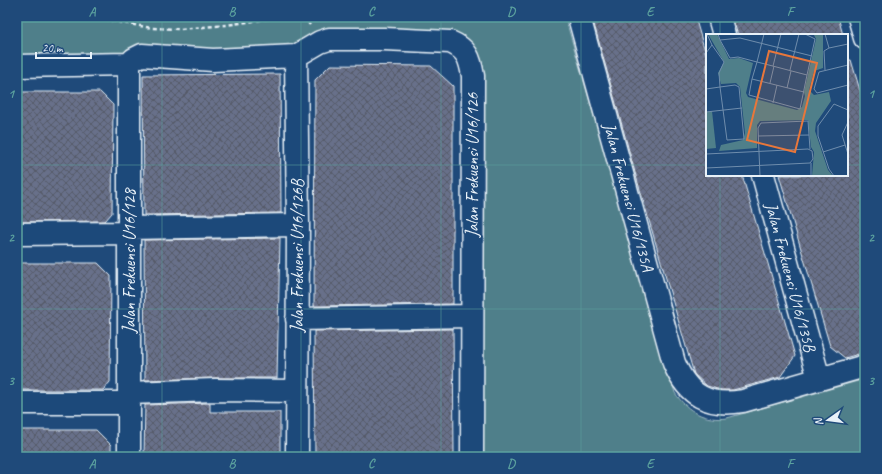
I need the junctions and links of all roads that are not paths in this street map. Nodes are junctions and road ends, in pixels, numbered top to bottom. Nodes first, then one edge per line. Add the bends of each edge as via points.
1 (579, 17) edge
2 (719, 17) edge
3 (859, 17) edge
4 (724, 34) edge
5 (865, 38) edge
6 (296, 56) junction
7 (129, 64) junction
8 (17, 66) edge
9 (763, 176) edge
10 (298, 225) junction
11 (129, 231) junction
12 (17, 234) edge
13 (472, 316) junction
14 (297, 319) junction
15 (865, 366) edge
16 (819, 379) junction
17 (297, 391) junction
18 (129, 398) junction
19 (17, 403) edge
20 (129, 457) edge
21 (296, 457) edge
22 (472, 457) edge

1 - 16 street, Jalan Frekuensi U16/135A via 680,377 701,397 729,404
2 - 4 street
3 - 5 street
6 - 7 street via 213,60 142,55
6 - 10 street, Jalan Frekuensi U16/126B
6 - 13 street, Jalan Frekuensi U16/126 via 329,39 450,42 466,53 473,76
7 - 8 street
7 - 11 street, Jalan Frekuensi U16/128
9 - 16 street, Jalan Frekuensi U16/135B
10 - 11 street
10 - 14 street, Jalan Frekuensi U16/126B
11 - 12 street
11 - 18 street, Jalan Frekuensi U16/128
13 - 14 street
13 - 22 street, Jalan Frekuensi U16/126
14 - 17 street, Jalan Frekuensi U16/126B
15 - 16 street
17 - 18 street via 215,390
17 - 21 street, Jalan Frekuensi U16/126B
18 - 19 street
18 - 20 street, Jalan Frekuensi U16/128

